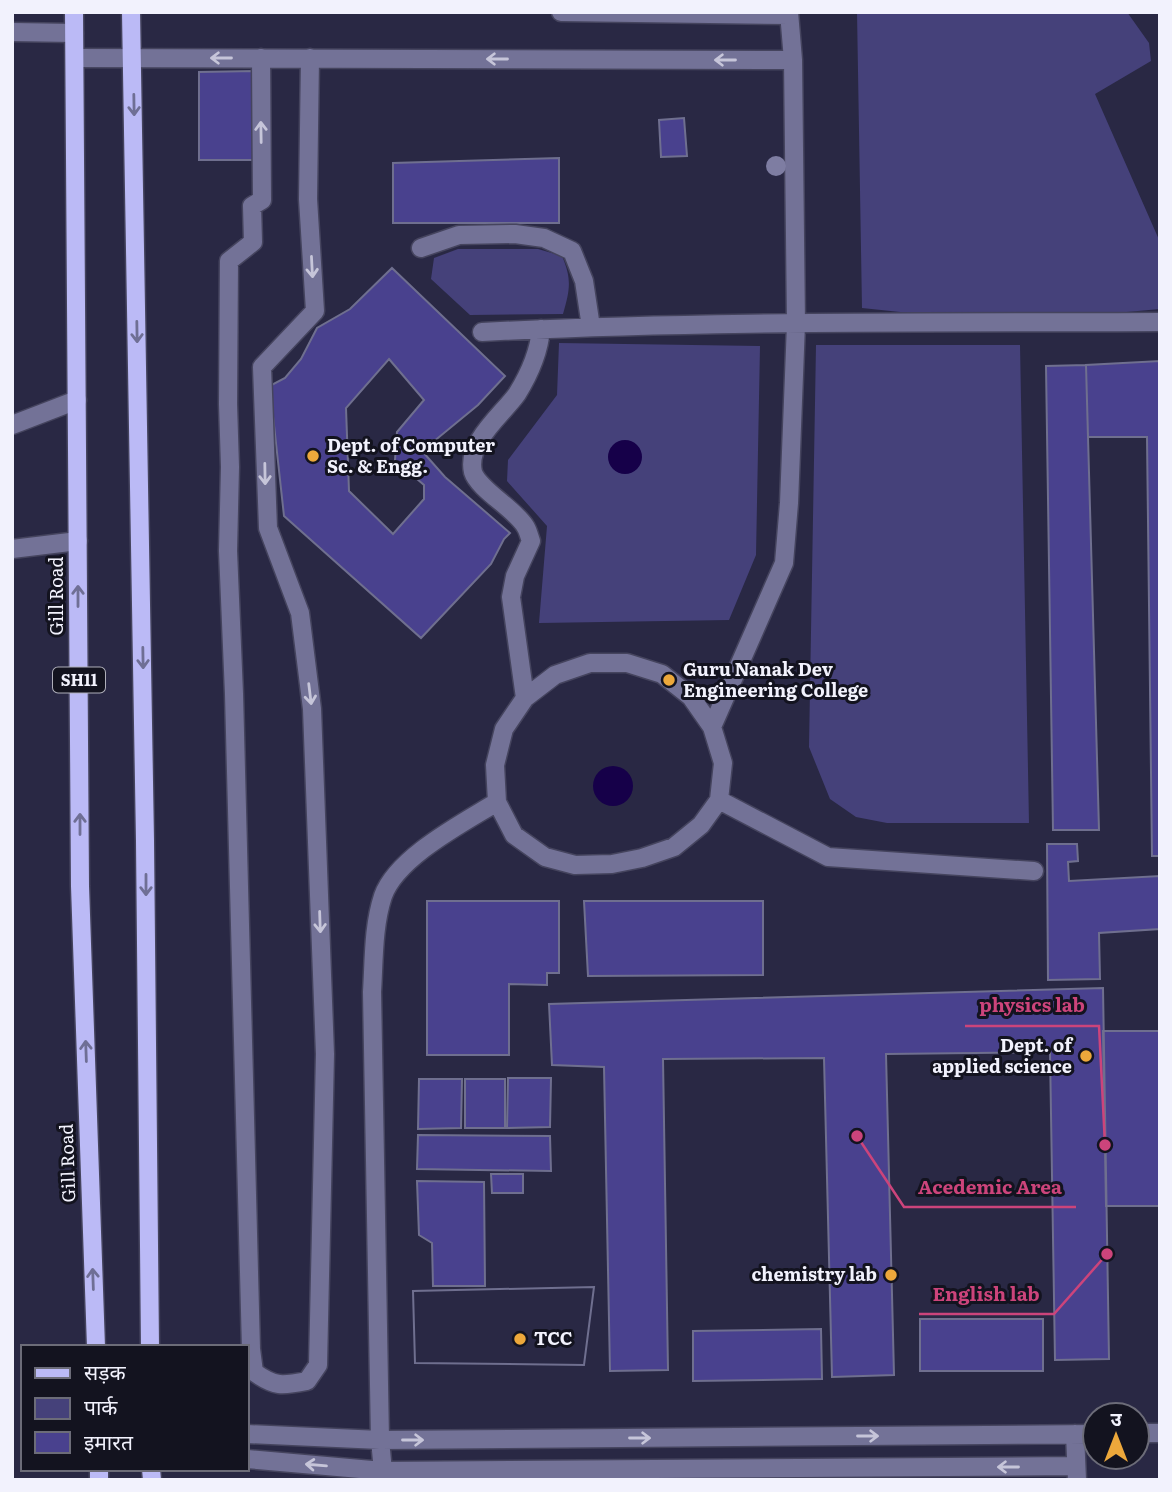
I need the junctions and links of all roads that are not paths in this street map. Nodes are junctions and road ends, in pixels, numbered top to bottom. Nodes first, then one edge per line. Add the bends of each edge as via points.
1 (74, 12) edge
2 (131, 12) edge
3 (561, 12) edge
4 (789, 13) edge
5 (12, 32) edge
6 (74, 33) junction
7 (75, 58) junction
8 (133, 58) junction
9 (261, 58) junction
10 (310, 58) junction
11 (793, 60) junction
12 (421, 248) dead end
13 (1160, 322) edge
14 (796, 324) junction
15 (591, 327) junction
16 (541, 329) junction
17 (482, 332) dead end
18 (77, 400) junction
19 (12, 425) edge
20 (78, 541) junction
21 (12, 549) edge
22 (525, 698) junction
23 (712, 727) junction
24 (719, 800) junction
25 (497, 802) junction
26 (1034, 871) dead end
27 (96, 1345) edge
28 (150, 1345) edge
29 (248, 1434) edge
30 (1075, 1434) junction
31 (1081, 1434) edge
32 (380, 1440) junction
33 (248, 1460) edge
34 (383, 1471) junction
35 (1077, 1473) edge
36 (346, 1474) edge
37 (417, 1475) edge

1 - 6 main road, Gill Road / SH11
2 - 8 main road
3 - 4 street
4 - 11 street
5 - 6 street
6 - 7 main road, Gill Road / SH11
7 - 8 street
7 - 18 main road, Gill Road / SH11
9 -> 8 street
8 -> 28 main road
9 - 10 street
10 -> 9 street via 308,199 315,311 262,367 268,528 300,613 312,709 325,1054 318,1364 307,1381 290,1385 270,1383 254,1371 251,1349 228,551 229,261 253,242 252,206 262,200
11 -> 10 street
11 - 14 street
12 - 15 street via 459,236 515,234 544,238 572,251 584,281
13 - 14 street
14 - 15 street
14 - 23 street via 784,563
15 - 16 street
16 - 17 street
16 - 22 street via 535,362 483,436 474,452 473,472 525,525 531,541 511,597
18 - 19 street
18 - 20 main road, Gill Road / SH11
20 - 21 street
27 -> 20 main road, Gill Road / SH11 via 80,886
22 - 23 street via 555,675 590,663 627,663 662,674 691,696
22 - 25 street via 504,729 495,765
23 - 24 street via 723,763
24 - 25 street via 701,825 674,846 612,864 575,865 545,857 514,835
24 - 26 street via 828,857
25 - 32 street via 426,846 399,873 384,894 377,926 372,992
29 - 32 street
30 - 31 street
32 -> 30 street
30 - 35 street
32 - 34 street
36 -> 33 street
34 - 36 street
34 - 37 street
35 -> 37 street via 463,1471

